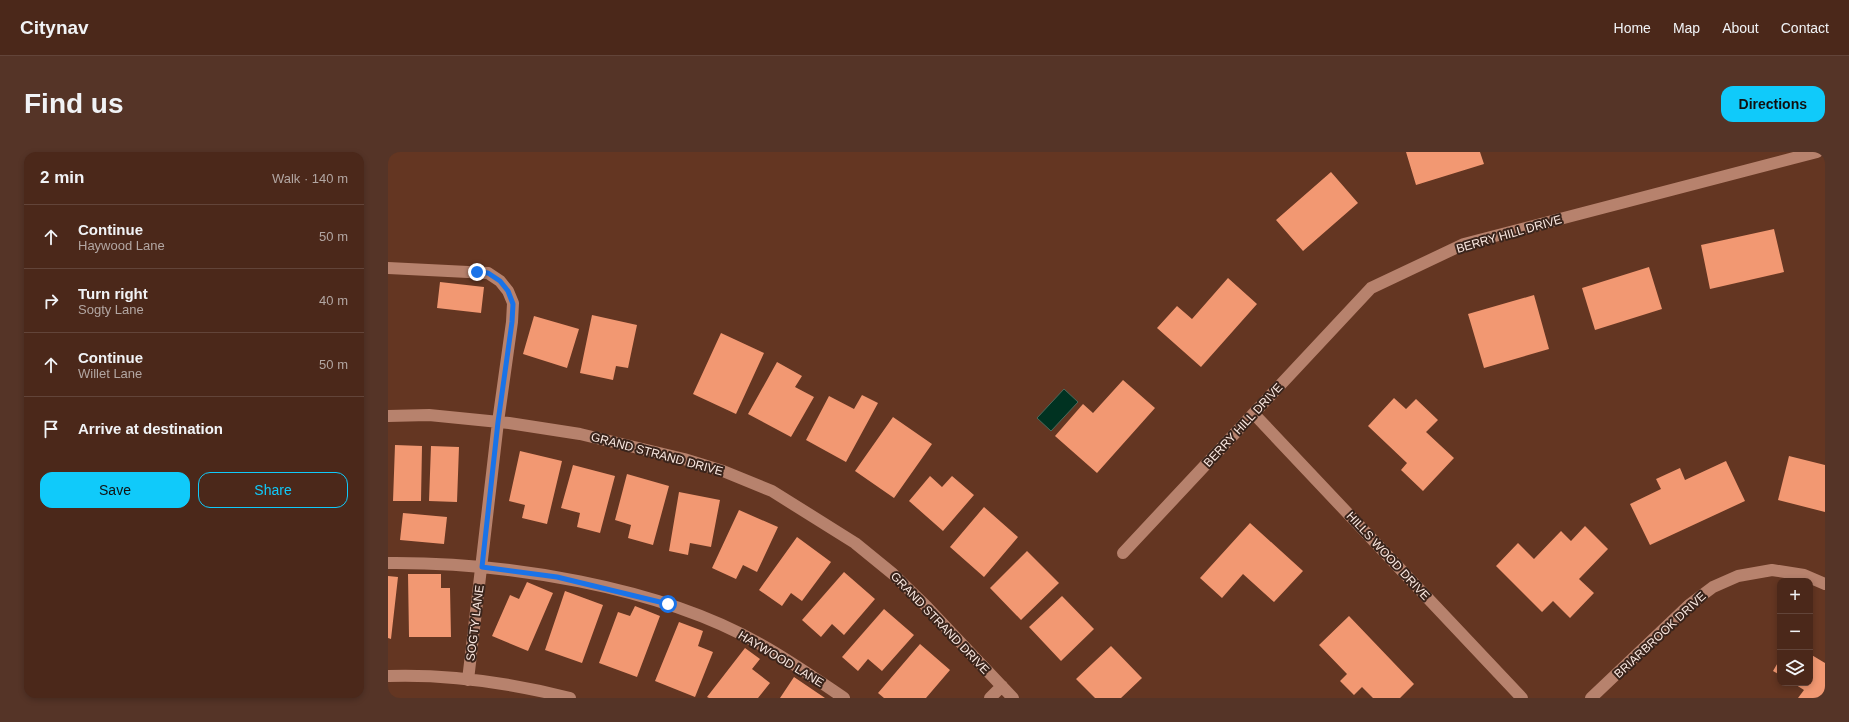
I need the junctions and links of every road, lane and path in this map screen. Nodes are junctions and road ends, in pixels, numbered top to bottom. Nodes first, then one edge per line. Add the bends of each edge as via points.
1 (1817, 152) edge
2 (388, 268) edge
3 (1254, 414) junction
4 (388, 416) edge
5 (498, 422) junction
6 (1122, 553) dead end
7 (388, 563) edge
8 (482, 567) junction
9 (1825, 584) edge
10 (388, 676) edge
11 (468, 680) junction
12 (1002, 686) junction
13 (570, 698) edge
14 (844, 698) edge
15 (990, 698) edge
16 (1013, 698) edge
17 (1522, 698) edge
18 (1591, 698) edge

1 - 3 street, BERRY HILL DRIVE via 1464,244 1371,288
2 - 5 street, SOGTY LANE via 488,273 500,281 508,291 513,304 512,322
3 - 6 street, BERRY HILL DRIVE
3 - 17 street, HILLS WOOD DRIVE
4 - 5 street, GRAND STRAND DRIVE via 429,415
5 - 8 street, SOGTY LANE
5 - 12 street, GRAND STRAND DRIVE via 580,434 684,459 723,471 772,491 855,543 892,574
7 - 8 street, HAYWOOD LANE via 422,562
8 - 11 street, SOGTY LANE
8 - 14 street, HAYWOOD LANE via 557,577 668,604 714,622 759,644
9 - 18 street, BRIARBROOK DRIVE via 1804,575 1772,570 1738,576 1713,587 1689,605
10 - 11 street via 419,675
11 - 13 street via 531,688
12 - 15 street
12 - 16 street, GRAND STRAND DRIVE

